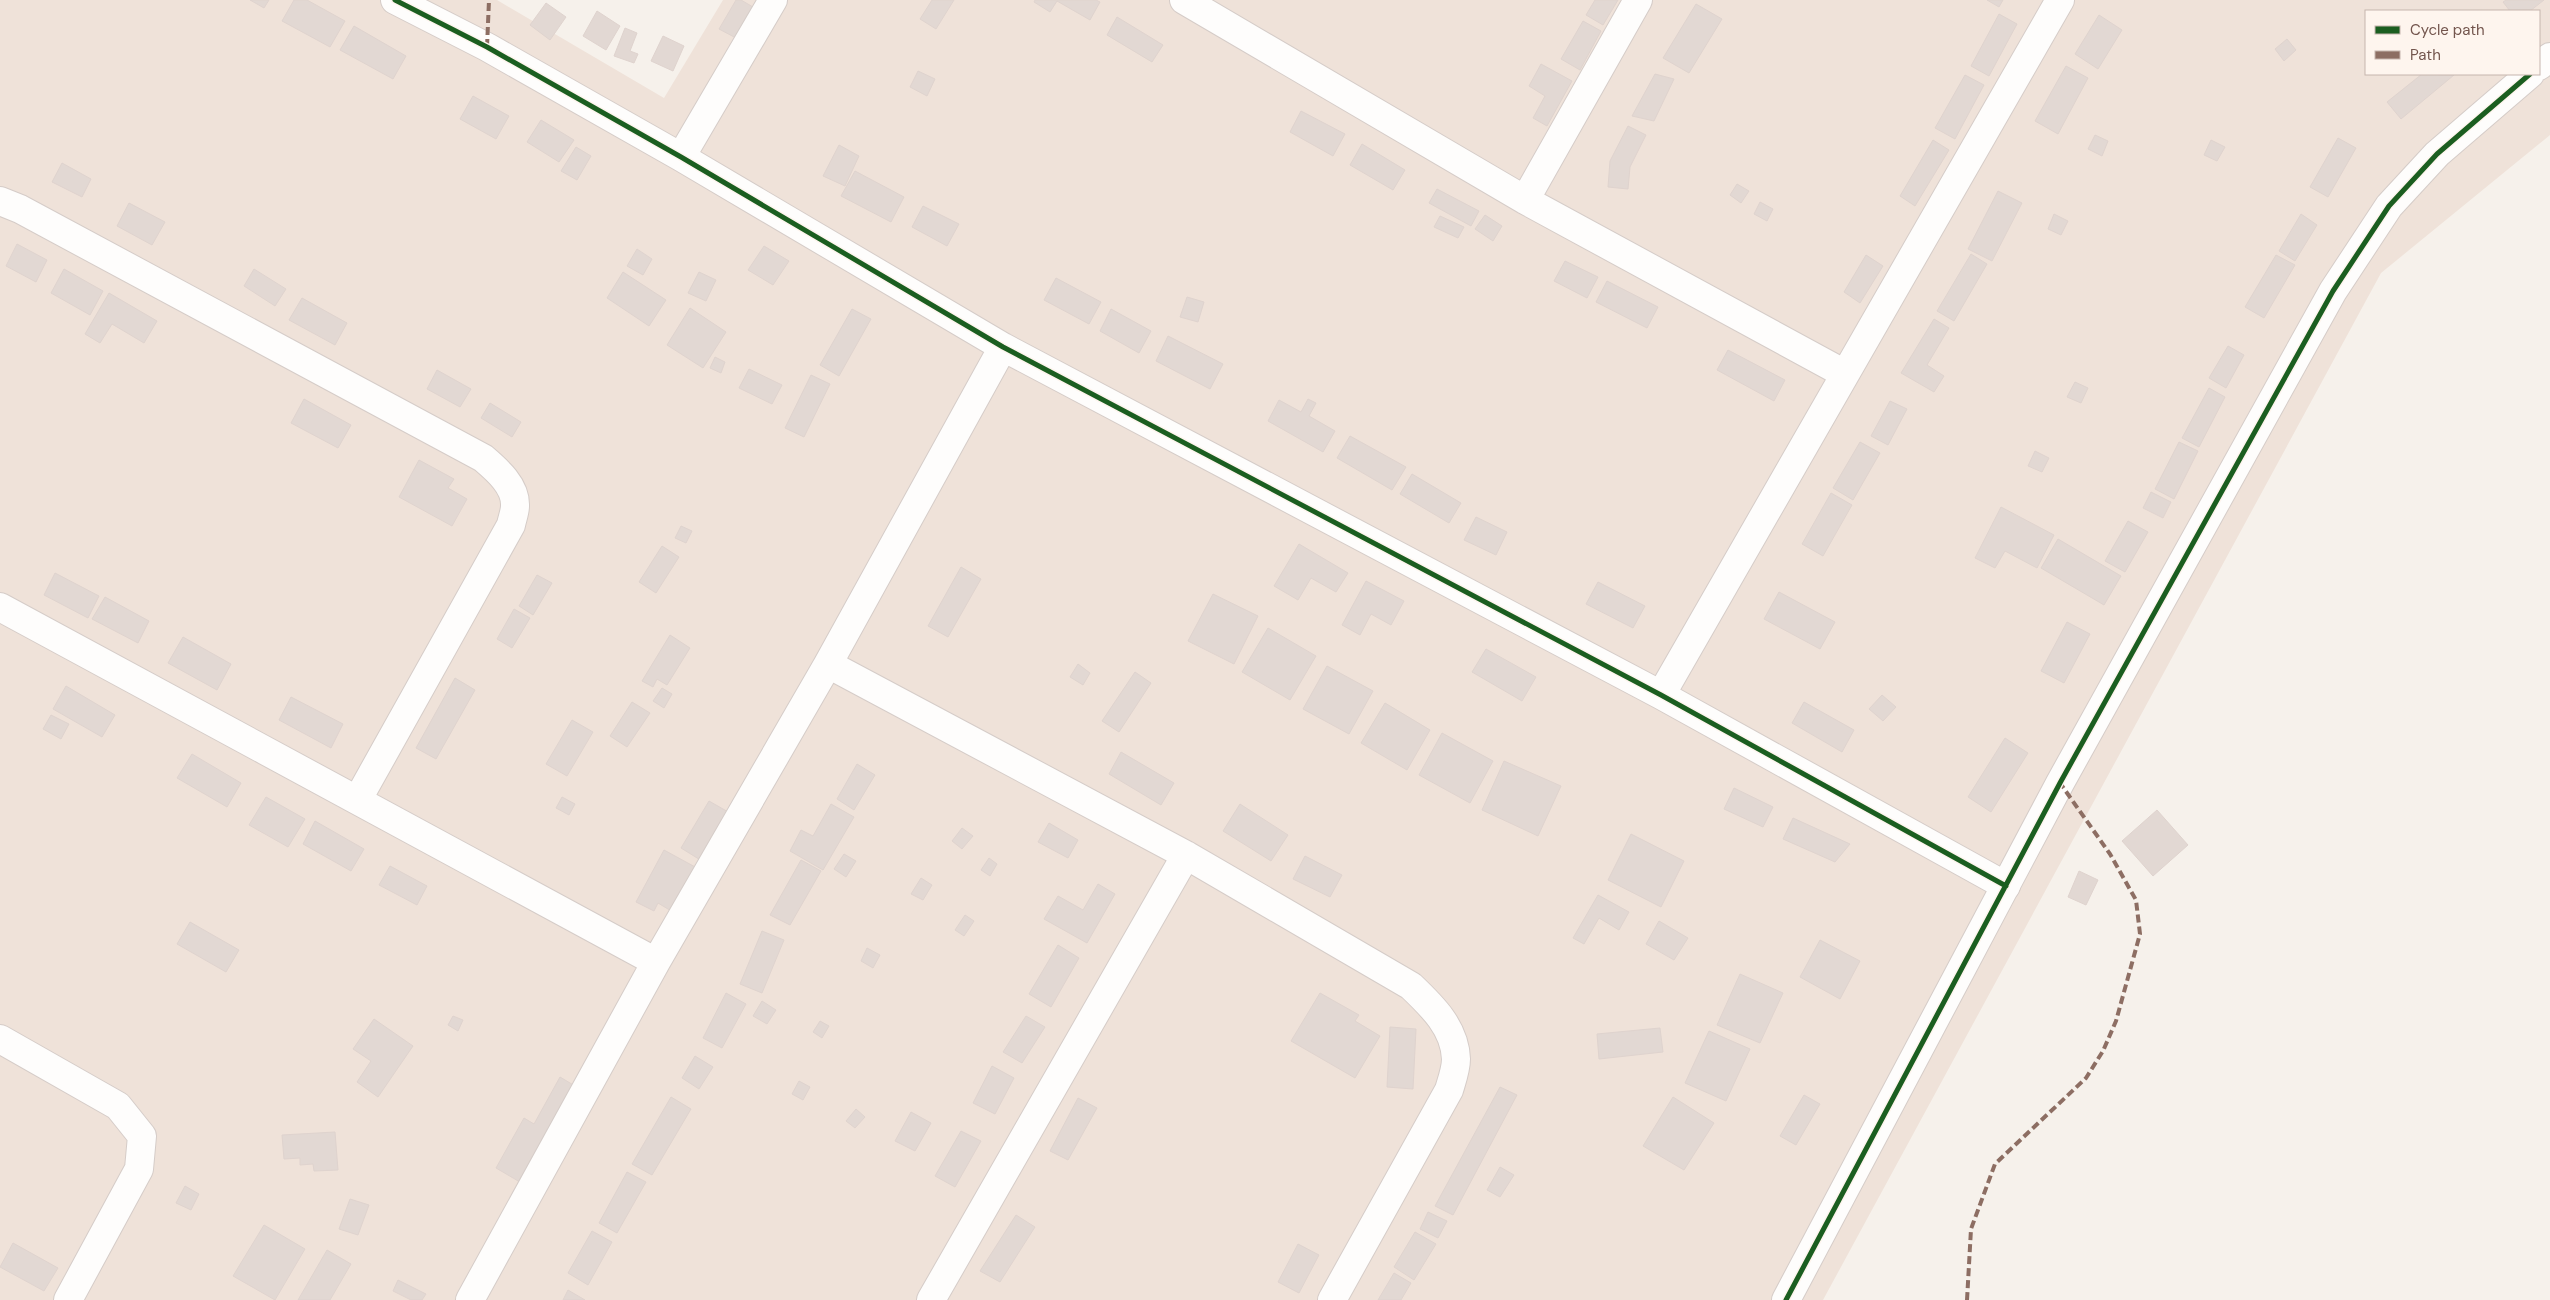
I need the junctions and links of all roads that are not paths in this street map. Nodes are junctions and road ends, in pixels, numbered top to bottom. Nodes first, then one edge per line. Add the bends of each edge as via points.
1 (395, 0) edge
2 (773, 0) edge
3 (1184, 0) edge
4 (1638, 0) edge
5 (2060, 0) edge
6 (1217, 8) edge
7 (2550, 57) edge
8 (2540, 65) edge
9 (2529, 75) edge
10 (680, 157) junction
11 (1525, 200) junction
12 (0, 201) edge
13 (1003, 347) junction
14 (1845, 374) junction
15 (0, 607) edge
16 (828, 664) junction
17 (1661, 695) junction
18 (358, 799) junction
19 (1186, 855) junction
20 (2006, 886) junction
21 (656, 962) junction
22 (0, 1039) edge
23 (68, 1300) edge
24 (470, 1300) edge
25 (930, 1300) edge
26 (1332, 1300) edge
27 (1786, 1300) edge

1 - 10 street
2 - 10 street
3 - 6 street
4 - 11 street
5 - 14 street
6 - 11 street
7 - 8 street
9 - 20 street via 2437,154 2389,206 2359,250 2333,291 2074,757
10 - 13 street
11 - 14 street
12 - 18 street via 484,458 502,474 516,505 511,525
13 - 16 street
13 - 17 street
14 - 17 street
15 - 18 street
16 - 19 street
16 - 21 street
17 - 20 street
18 - 21 street
19 - 25 street
19 - 26 street via 1411,986 1437,1011 1451,1036 1456,1060 1449,1090
20 - 27 street
21 - 24 street
22 - 23 street via 118,1106 142,1136 140,1169

